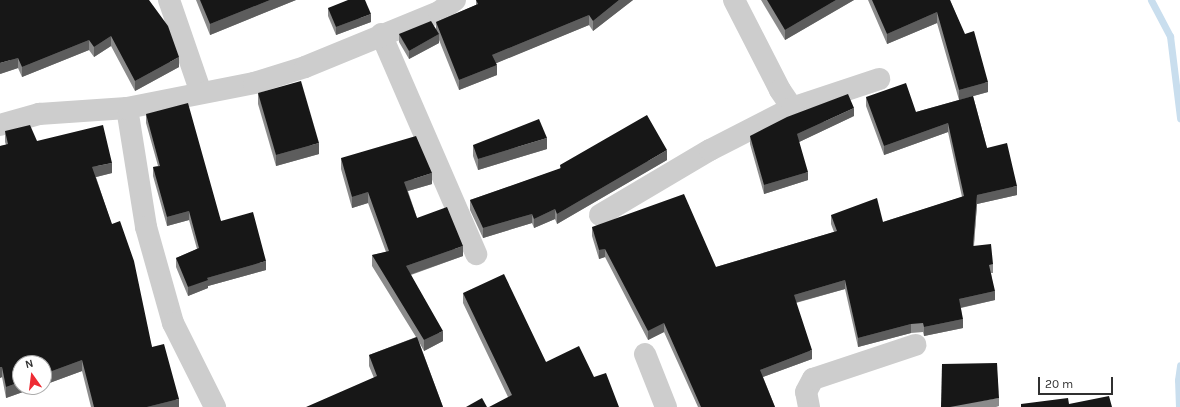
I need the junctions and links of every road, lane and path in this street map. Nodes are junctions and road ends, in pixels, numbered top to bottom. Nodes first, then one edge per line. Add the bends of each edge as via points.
1 (170, 0) edge
2 (734, 0) edge
3 (441, 4) edge
4 (381, 34) junction
5 (879, 79) dead end
6 (201, 93) junction
7 (127, 108) junction
8 (792, 108) junction
9 (0, 125) edge
10 (600, 215) dead end
11 (476, 254) dead end
12 (915, 345) dead end
13 (645, 354) dead end
14 (215, 407) edge
15 (666, 407) edge
16 (809, 407) edge

1 - 6 street
2 - 8 street via 780,90
3 - 4 street
4 - 6 street via 305,67 254,83
4 - 11 street
5 - 8 street
6 - 7 street
7 - 9 street via 39,114
7 - 14 street via 146,227 171,315
8 - 10 street via 710,150
12 - 16 street via 814,379 806,392
13 - 15 street

